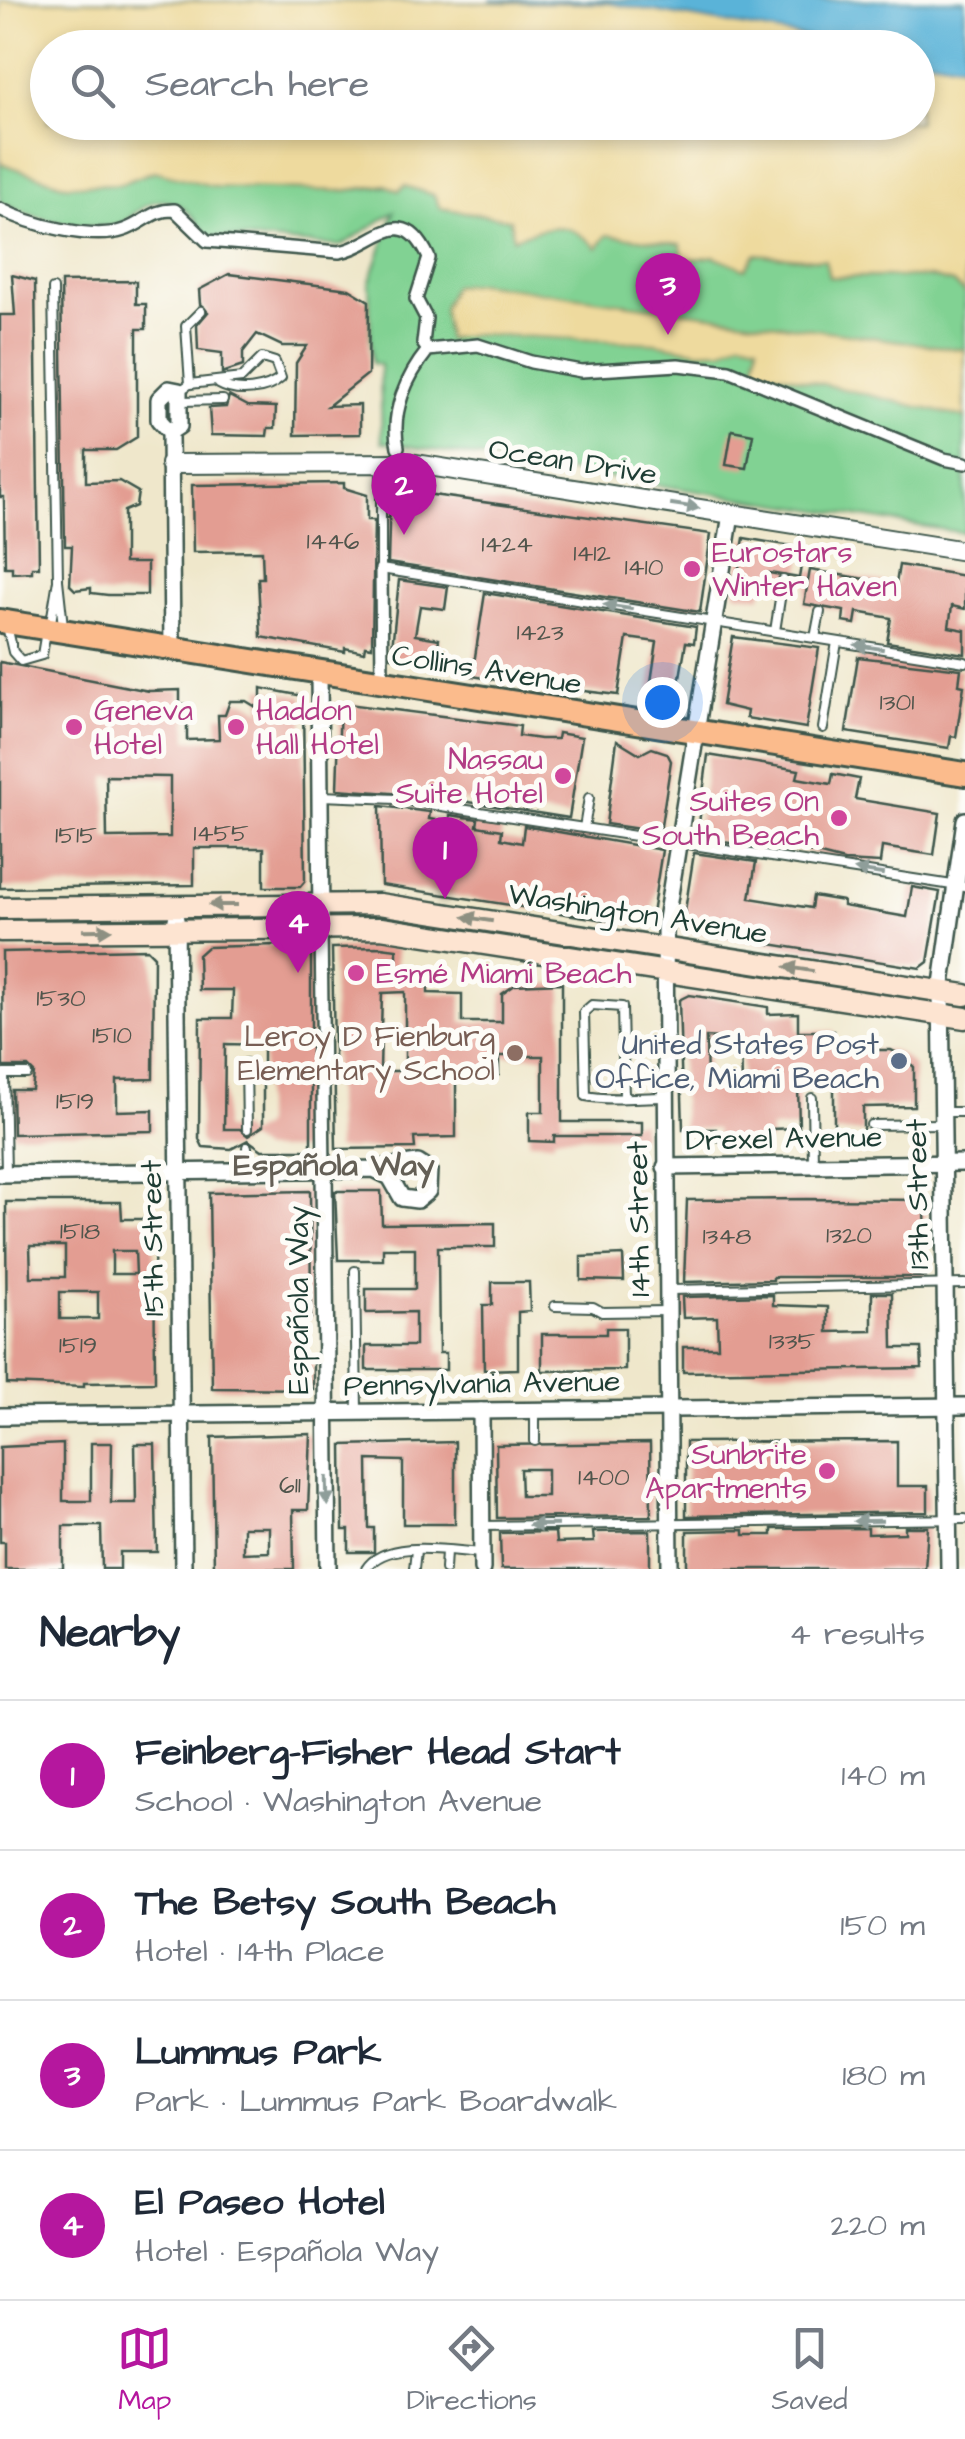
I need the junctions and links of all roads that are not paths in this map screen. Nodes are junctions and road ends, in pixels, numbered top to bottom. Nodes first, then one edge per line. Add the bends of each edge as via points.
1 (0, 209) edge
2 (53, 289) dead end
3 (201, 311) dead end
4 (428, 350) junction
5 (219, 384) junction
6 (184, 392) junction
7 (223, 400) dead end
8 (170, 432) junction
9 (398, 447) dead end
10 (965, 462) edge
11 (381, 463) junction
12 (170, 464) junction
13 (732, 514) junction
14 (965, 551) edge
15 (381, 568) junction
16 (783, 580) dead end
17 (820, 612) dead end
18 (3, 622) edge
19 (714, 622) junction
20 (53, 629) junction
21 (775, 632) junction
22 (815, 638) junction
23 (837, 642) junction
24 (172, 649) junction
25 (965, 662) edge
26 (319, 672) junction
27 (382, 682) junction
28 (824, 728) dead end
29 (697, 732) junction
30 (965, 774) edge
31 (320, 796) junction
32 (589, 798) dead end
33 (965, 820) edge
34 (584, 828) junction
35 (679, 843) junction
36 (962, 852) edge
37 (960, 886) edge
38 (320, 905) junction
39 (176, 906) junction
40 (0, 908) edge
41 (321, 928) junction
42 (176, 930) junction
43 (0, 931) edge
44 (664, 948) junction
45 (664, 972) junction
46 (941, 991) junction
47 (965, 994) edge
48 (942, 1015) junction
49 (965, 1018) edge
50 (246, 1062) dead end
51 (27, 1074) dead end
52 (664, 1097) junction
53 (624, 1098) junction
54 (812, 1098) dead end
55 (965, 1112) edge
56 (944, 1118) junction
57 (871, 1125) dead end
58 (247, 1129) dead end
59 (247, 1147) dead end
60 (945, 1163) junction
61 (965, 1163) edge
62 (813, 1165) junction
63 (665, 1167) junction
64 (324, 1170) junction
65 (374, 1170) dead end
66 (248, 1171) junction
67 (179, 1172) junction
68 (3, 1174) edge
69 (355, 1271) dead end
70 (946, 1284) junction
71 (965, 1284) edge
72 (667, 1290) junction
73 (555, 1306) dead end
74 (667, 1311) junction
75 (947, 1406) junction
76 (965, 1406) edge
77 (668, 1408) junction
78 (535, 1410) junction
79 (481, 1411) junction
80 (326, 1412) junction
81 (358, 1412) junction
82 (181, 1413) junction
83 (0, 1416) edge
84 (535, 1442) dead end
85 (957, 1520) edge
86 (669, 1524) junction
87 (482, 1526) junction
88 (416, 1550) junction
89 (446, 1551) junction
90 (482, 1561) edge
91 (183, 1569) edge
92 (328, 1569) edge
93 (366, 1569) edge
94 (414, 1569) edge
95 (445, 1569) edge
96 (670, 1569) edge
97 (949, 1569) edge

1 - 4 street via 31,225 112,232 175,210 207,241 339,252 387,229 404,230 429,258 416,298 426,318
2 - 20 lane
3 - 6 lane via 186,326
4 - 9 street via 403,390
4 - 10 street via 478,345 581,371 678,365 729,371
5 - 5 lane via 268,388 281,372 262,358 242,378
5 - 6 lane
6 - 7 lane
6 - 8 street via 179,426
6 - 8 street via 169,389 158,398 159,420
8 - 12 street
11 - 12 street, Ocean Drive
11 -> 13 street, Ocean Drive
11 - 15 lane
12 - 24 street
13 - 14 street, Ocean Drive
13 - 19 street, 14th Street
19 -> 15 lane
15 - 27 street
16 - 21 lane
17 - 22 lane
18 - 20 main road, Collins Avenue
18 - 20 lane via 21,661 42,655
19 - 21 lane
19 - 29 street, 14th Street
20 - 24 main road, Collins Avenue
21 - 22 lane
22 - 23 lane
25 -> 23 lane
23 - 28 lane
24 - 26 main road, Collins Avenue
26 - 27 main road, Collins Avenue
26 - 31 street, Española Way
27 - 29 main road, Collins Avenue
29 - 30 main road, Collins Avenue
29 - 35 street, 14th Street
31 - 34 lane via 396,799
31 - 38 street, Española Way
32 - 34 lane
33 - 36 street, 13th Street
34 - 35 lane
37 -> 35 lane
35 - 44 street, 14th Street
36 - 37 street, 13th Street
37 - 46 street, 13th Street
38 -> 39 main road, Washington Avenue
38 - 41 street, Española Way
44 -> 38 main road, Washington Avenue via 395,906
39 - 40 main road, Washington Avenue
39 - 42 street, 15th Street
41 - 42 main road, Washington Avenue
41 - 45 main road, Washington Avenue via 406,931
41 - 64 street, Española Way
43 -> 42 main road, Washington Avenue
42 - 67 street, 15th Street
44 - 45 street, 14th Street
46 -> 44 main road, Washington Avenue
45 - 48 main road, Washington Avenue
45 - 52 street, 14th Street
46 - 47 main road, Washington Avenue
46 - 48 street, 13th Street
48 - 49 main road, Washington Avenue
48 - 56 street, 13th Street
50 - 58 lane
51 - 68 lane via 4,1074
52 - 53 lane
52 - 63 street, 14th Street
53 - 53 lane via 592,1098 583,1091 584,1012 592,1004 622,1007
54 - 62 lane
55 - 56 lane
56 - 57 lane
56 - 60 street, 13th Street
59 - 66 lane
60 - 61 street, Drexel Avenue
60 - 62 street, Drexel Avenue
60 - 70 street, 13th Street
62 - 63 street, Drexel Avenue
63 - 72 street, 14th Street
64 - 65 street
64 - 66 street
64 - 80 street, Española Way
66 - 67 street
67 - 68 street
67 - 82 street, 15th Street
69 - 81 lane
70 - 71 lane
70 - 72 lane
70 - 75 street, 13th Street
72 - 74 street, 14th Street
73 - 74 lane
74 - 77 street, 14th Street
75 - 76 street, Pennsylvania Avenue
75 - 77 street, Pennsylvania Avenue
75 - 85 street, 13th Street
77 - 78 street, Pennsylvania Avenue
77 - 86 street, 14th Street
78 - 79 street, Pennsylvania Avenue
78 - 84 lane
79 - 81 street, Pennsylvania Avenue
79 - 87 street
80 - 81 street, Pennsylvania Avenue
80 - 82 street, Pennsylvania Avenue
80 -> 92 street, Española Way
82 - 83 street, Pennsylvania Avenue
82 - 91 street, 15th Street
85 -> 86 lane
85 - 97 street, 13th Street
86 -> 87 lane
86 - 96 street, 14th Street
87 - 90 street
88 - 89 lane
88 - 93 lane via 383,1555
88 - 94 lane
89 - 90 lane
89 - 95 lane

